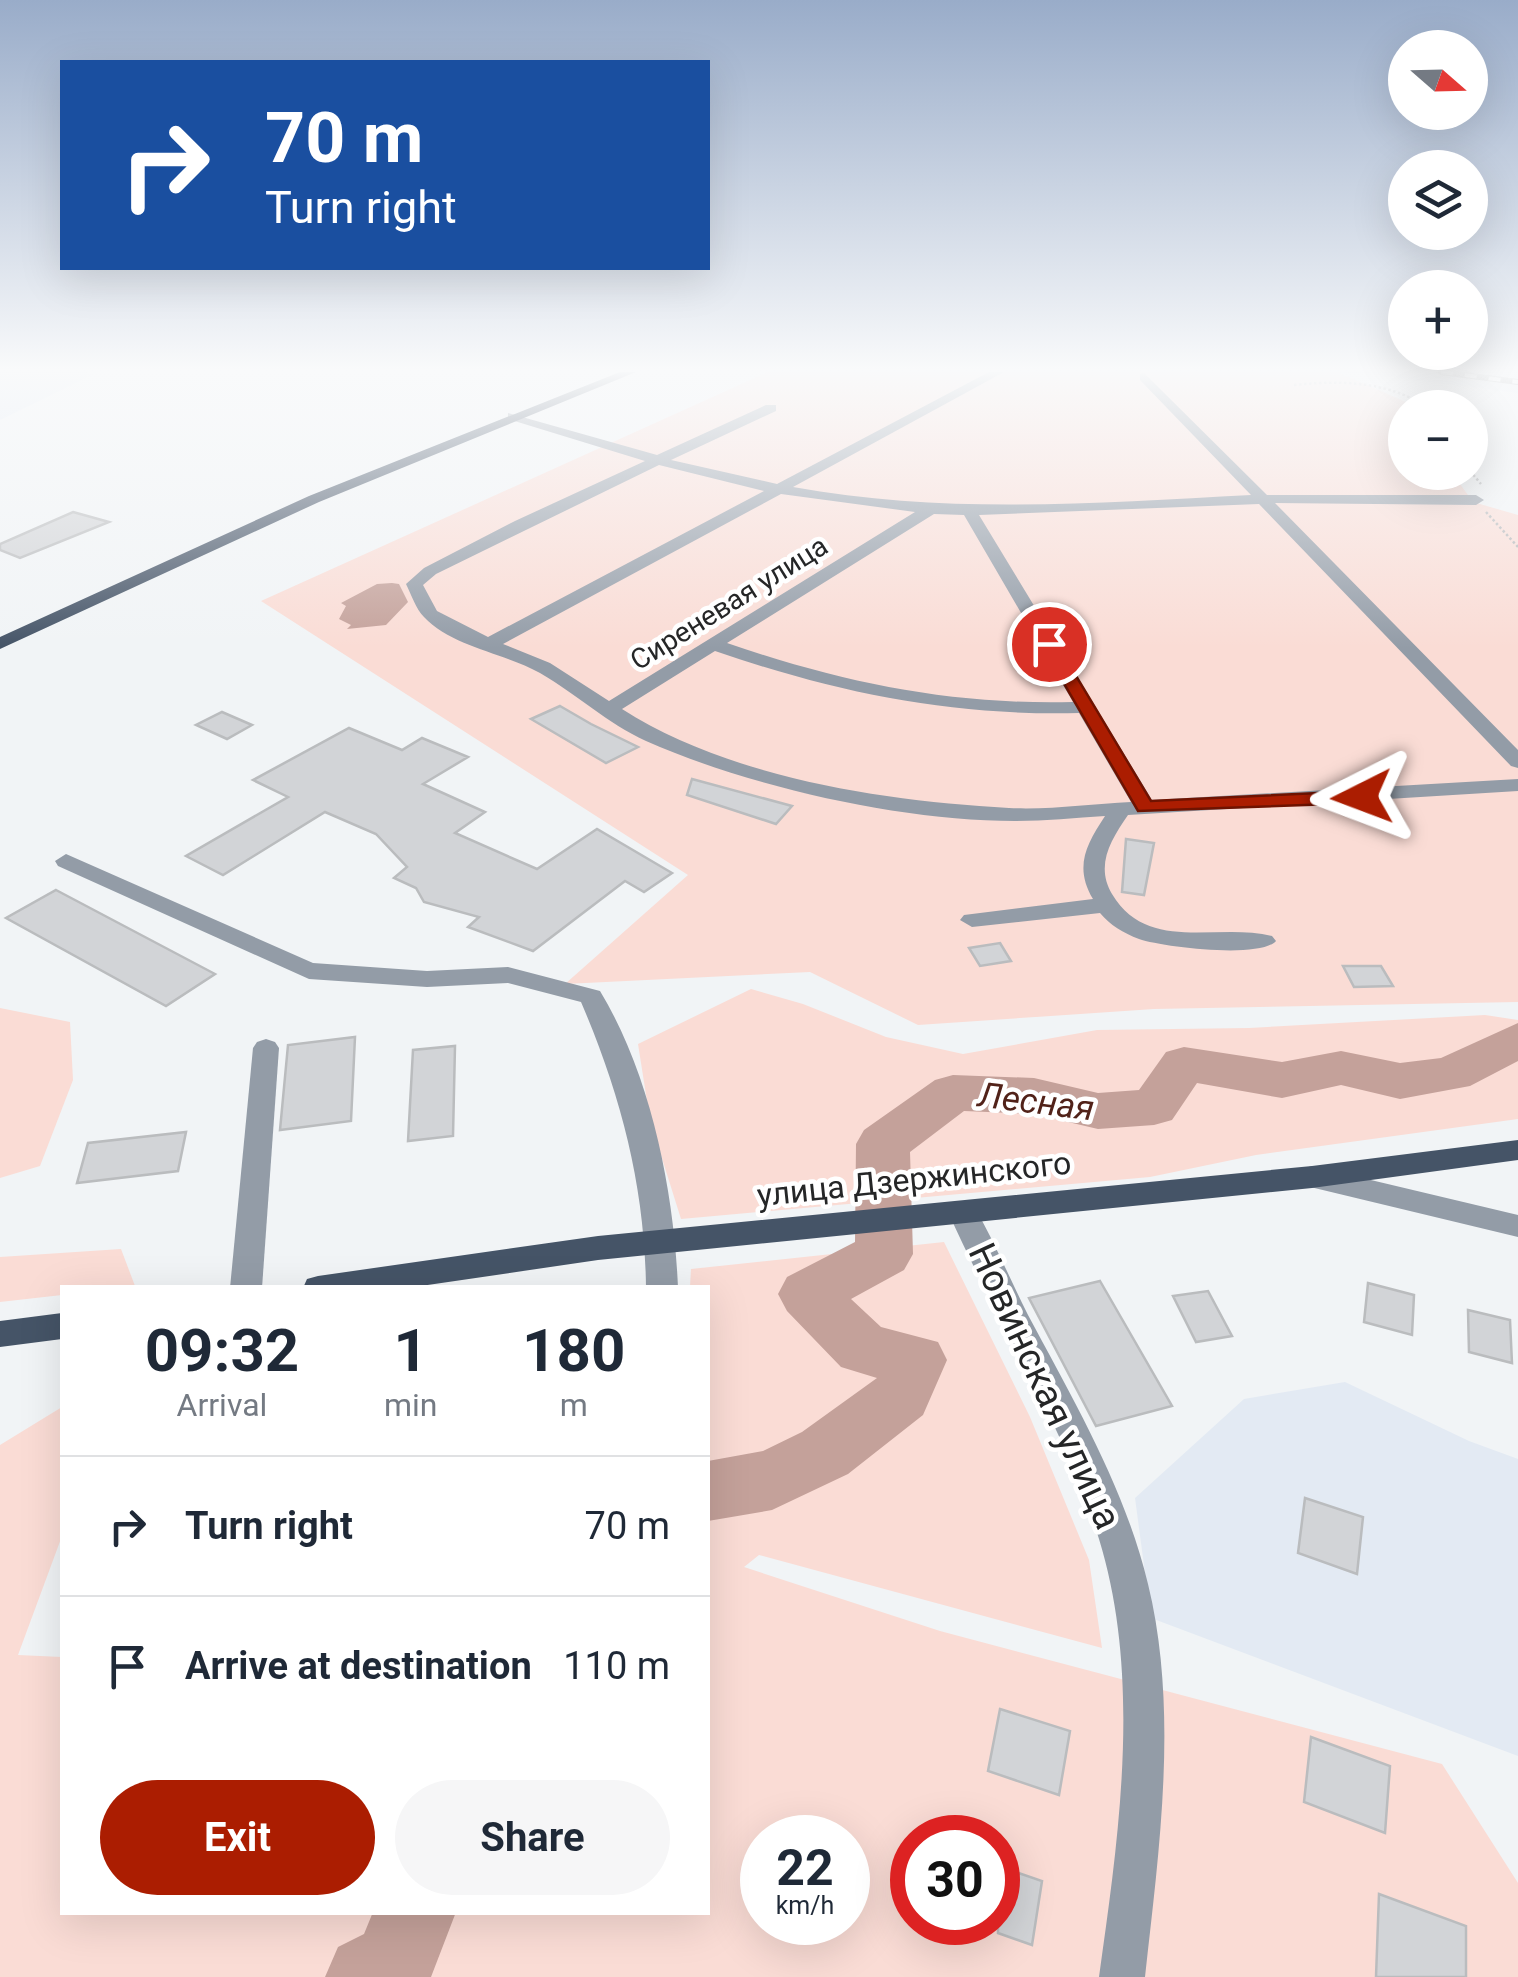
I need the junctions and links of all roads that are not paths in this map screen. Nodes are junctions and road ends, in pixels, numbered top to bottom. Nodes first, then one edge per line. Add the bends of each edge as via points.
1 (398, 464) edge
2 (646, 464) edge
3 (673, 464) edge
4 (828, 464) edge
5 (1230, 464) edge
6 (780, 490) junction
7 (1265, 500) junction
8 (1476, 500) road end
9 (931, 509) junction
10 (968, 509) junction
11 (0, 644) edge
12 (489, 644) junction
13 (714, 645) junction
14 (1084, 706) junction
15 (606, 711) junction
16 (1518, 762) edge
17 (1518, 785) edge
18 (1133, 808) junction
19 (66, 861) dead end
20 (1105, 904) junction
21 (972, 920) dead end
22 (1264, 941) dead end
23 (266, 1048) dead end
24 (1518, 1150) edge
25 (1312, 1177) junction
26 (964, 1214) junction
27 (1518, 1226) edge
28 (662, 1241) junction
29 (246, 1285) edge
30 (340, 1285) edge
31 (662, 1285) edge
32 (60, 1326) edge
33 (0, 1334) edge
34 (1122, 1977) edge

1 - 11 main road
2 - 12 street via 467,551 414,584 430,614
3 - 6 street
4 - 6 street
5 - 7 street
6 - 9 street
6 - 12 street
7 - 8 street
7 - 10 street
7 - 16 street
9 - 10 street
9 - 13 street, Сиреневая улица
10 - 14 street
12 - 15 street via 543,667
13 - 14 street via 814,679 900,696 996,708
13 - 15 street, Сиреневая улица
14 - 18 street
15 - 18 street via 717,762 851,795 1013,815
17 - 18 street
18 - 20 street via 1104,834 1092,872
19 - 28 street via 309,971 426,979 508,976 591,996 625,1070 652,1168
20 - 21 street
20 - 22 street via 1129,929 1176,940
23 - 29 street
24 - 25 main road, улица Дзержинского
25 - 26 main road, улица Дзержинского
25 - 27 street
26 - 28 main road, улица Дзержинского
26 - 34 street, Новинская улица via 1056,1394 1118,1540 1137,1630 1138,1858
28 - 30 main road, улица Дзержинского
28 - 31 street
32 - 33 main road

